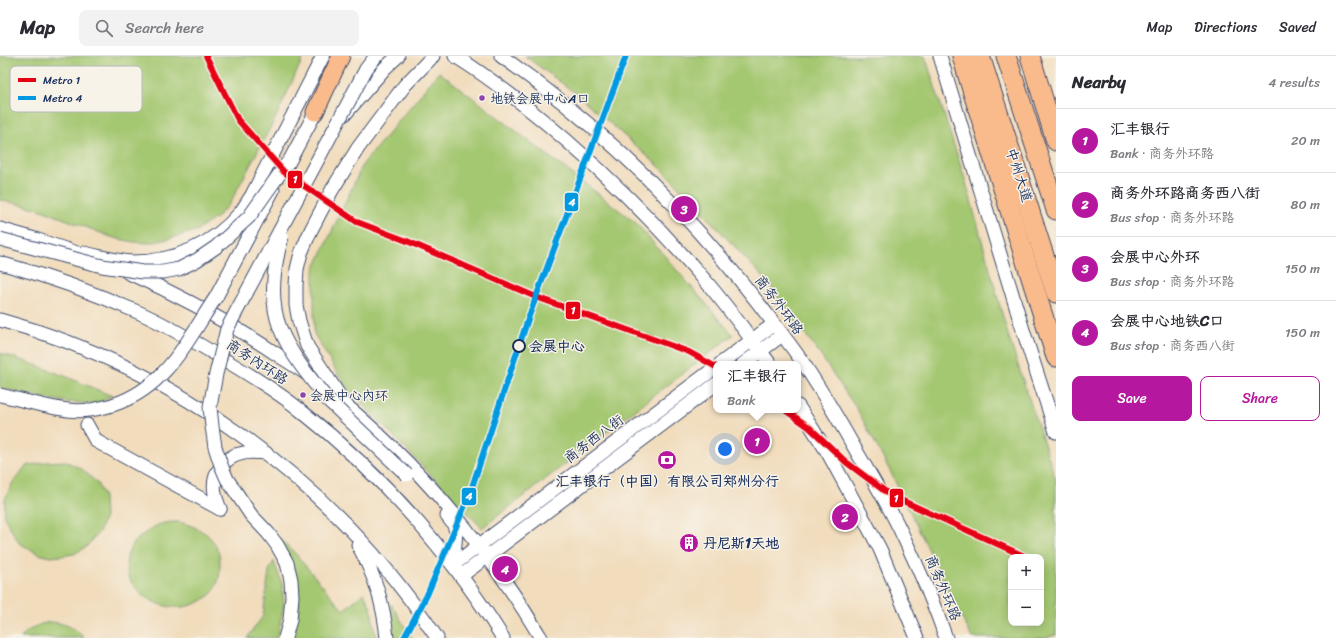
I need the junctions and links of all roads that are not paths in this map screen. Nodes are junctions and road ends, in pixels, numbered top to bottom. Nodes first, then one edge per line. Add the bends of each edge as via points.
1 (323, 56) edge
2 (342, 56) edge
3 (349, 56) edge
4 (376, 56) edge
5 (398, 56) edge
6 (433, 56) edge
7 (455, 56) edge
8 (501, 56) edge
9 (940, 56) edge
10 (1006, 56) edge
11 (1030, 56) edge
12 (971, 57) edge
13 (315, 112) junction
14 (337, 123) junction
15 (1056, 141) edge
16 (288, 162) junction
17 (1056, 210) edge
18 (286, 219) junction
19 (0, 229) edge
20 (0, 239) edge
21 (73, 251) junction
22 (0, 263) edge
23 (1056, 293) edge
24 (0, 320) edge
25 (774, 324) junction
26 (782, 334) junction
27 (752, 340) junction
28 (760, 351) junction
29 (1056, 357) edge
30 (724, 361) edge
31 (747, 361) edge
32 (768, 361) edge
33 (713, 369) edge
34 (713, 386) edge
35 (0, 395) edge
36 (347, 406) junction
37 (801, 411) edge
38 (87, 425) dead end
39 (1056, 432) edge
40 (266, 453) junction
41 (350, 529) junction
42 (479, 545) junction
43 (487, 556) junction
44 (453, 565) junction
45 (461, 576) junction
46 (284, 638) edge
47 (387, 638) edge
48 (437, 638) edge
49 (503, 638) edge
50 (541, 638) edge
51 (917, 638) edge
52 (946, 638) edge

1 - 21 street via 252,195 240,213 219,234 185,253 147,261 130,262
2 - 13 main road
3 - 13 street
4 - 14 street, bridge via 366,69
5 - 14 street, bridge
6 - 36 street via 405,85 358,148 311,230 297,269 296,305 307,346
7 - 27 street via 516,98 623,192 676,247
8 - 25 street, 商务外环路 via 566,106 641,172 730,267
9 - 39 street
10 - 17 highway, 中州大道
11 - 15 highway
12 - 23 highway, 中州大道
12 - 29 highway via 973,93
13 - 16 street
14 - 18 street, bridge
16 - 20 street, bridge via 249,218 216,247 179,269 143,272 109,267
16 - 35 street, bridge via 216,297 174,362 159,378 137,395 118,404 90,410 69,410
18 - 44 street, bridge via 274,285 280,328 292,352 318,388 439,506 454,525 456,532
18 - 46 street, bridge via 228,329 210,407 216,447 227,479 251,515 277,545 287,563 292,596 290,620
19 - 21 street
21 - 36 street via 155,284 206,311 296,366
22 - 44 street, 商务内环路 via 62,282 141,314 210,351 271,389 300,409 354,456 419,523
24 - 40 street via 118,363 205,412
25 - 26 street, 商务外环路
25 - 27 street
26 - 28 street
26 - 52 street, 商务外环路 via 828,402 888,506 910,551
27 - 28 street
27 - 30 street
28 - 31 street
28 - 32 street
33 - 42 street, 商务西八街
34 - 43 street
36 - 42 street via 414,469
37 - 51 street via 828,453 880,549
38 - 40 street via 96,441 220,509 214,486 222,464 244,452
40 - 41 street
41 - 47 street via 366,560 383,610
41 - 48 street via 378,559
42 - 43 street
42 - 44 street, 商务西八街
43 - 45 street
43 - 50 street
44 - 45 street, 商务内环路
45 - 49 street, 商务内环路

